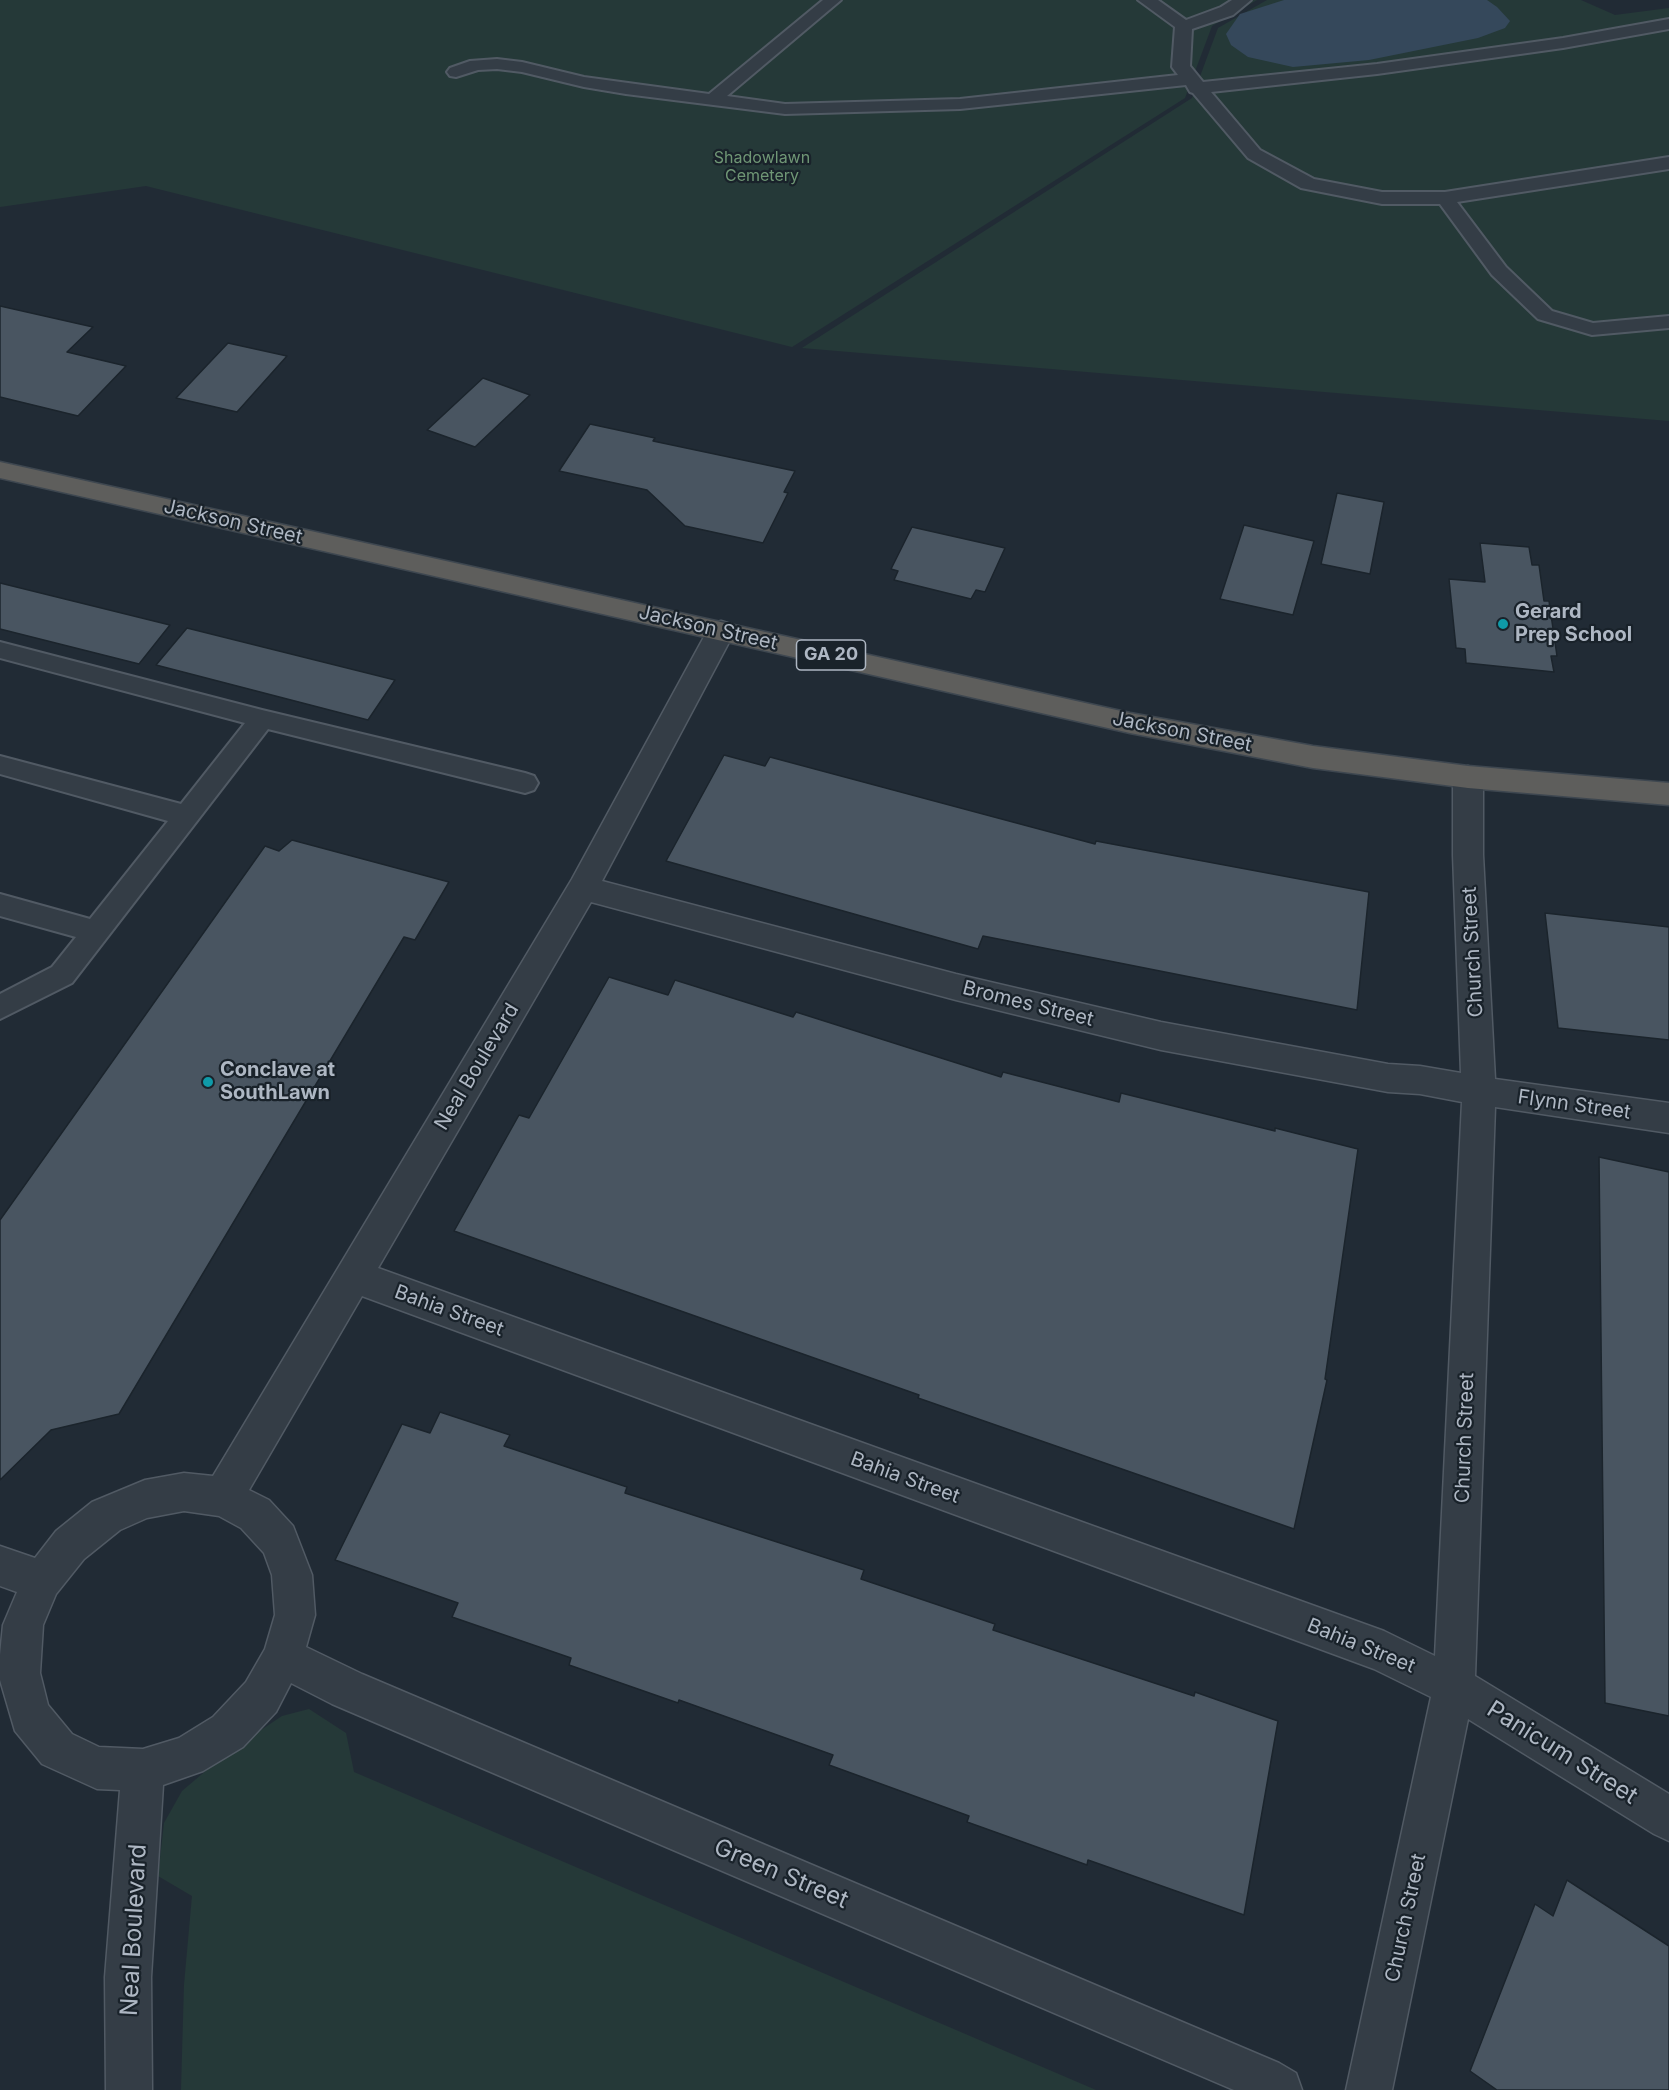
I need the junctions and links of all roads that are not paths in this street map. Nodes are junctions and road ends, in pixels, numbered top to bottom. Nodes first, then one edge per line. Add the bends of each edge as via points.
1 (833, 0) edge
2 (1146, 0) edge
3 (1243, 0) edge
4 (1669, 24) edge
5 (1184, 26) junction
6 (456, 72) dead end
7 (1192, 83) junction
8 (711, 101) junction
9 (1669, 163) edge
10 (1445, 198) junction
11 (1669, 322) edge
12 (0, 470) edge
13 (721, 631) junction
14 (0, 650) edge
15 (262, 719) junction
16 (0, 765) edge
17 (1468, 777) junction
18 (525, 783) dead end
19 (1669, 794) edge
20 (187, 816) junction
21 (583, 888) junction
22 (0, 905) edge
23 (96, 932) junction
24 (0, 1007) edge
25 (1479, 1092) junction
26 (1669, 1118) edge
27 (353, 1276) junction
28 (223, 1497) junction
29 (0, 1566) edge
30 (42, 1580) junction
31 (283, 1657) junction
32 (1454, 1687) junction
33 (143, 1770) junction
34 (1669, 1819) edge
35 (129, 2090) edge
36 (1279, 2090) edge
37 (1369, 2090) edge

1 - 8 lane
2 - 5 lane
3 - 5 lane via 1227,11
4 - 7 lane via 1389,68
5 - 7 lane via 1180,67
6 - 8 lane via 476,65 522,67 584,82
7 - 8 lane via 960,104 785,109
7 - 10 lane via 1254,154 1308,184 1382,198
9 - 10 lane
10 - 11 lane via 1499,270 1545,315 1592,329
12 - 13 highway, Jackson Street / GA 20
13 - 17 highway, Jackson Street / GA 20 via 1130,723 1313,757
13 - 21 street, Neal Boulevard
14 - 15 lane
15 - 18 lane
15 - 20 lane
16 - 20 lane
17 - 19 highway, Jackson Street / GA 20
17 - 25 street, Church Street
20 - 23 lane
21 - 25 street, Bromes Street via 956,987 1161,1036
21 - 27 street, Neal Boulevard
22 - 23 lane
23 - 24 lane via 62,975
25 - 26 street, Flynn Street
25 - 32 street, Church Street
27 - 28 street, Neal Boulevard
27 - 32 street, Bahia Street via 1384,1652
28 - 30 street via 184,1492 145,1499 106,1516 70,1545
28 - 31 street via 255,1514 279,1540 286,1557 292,1575 295,1615
29 - 30 street
30 - 33 street via 23,1625 19,1673 30,1716 57,1749 97,1768
31 - 33 street via 261,1697 228,1732 188,1756
31 - 36 street, Green Street via 347,1689 1263,2079
32 - 34 street, Panicum Street
32 - 37 street, Church Street
33 - 35 street, Neal Boulevard via 128,1977

